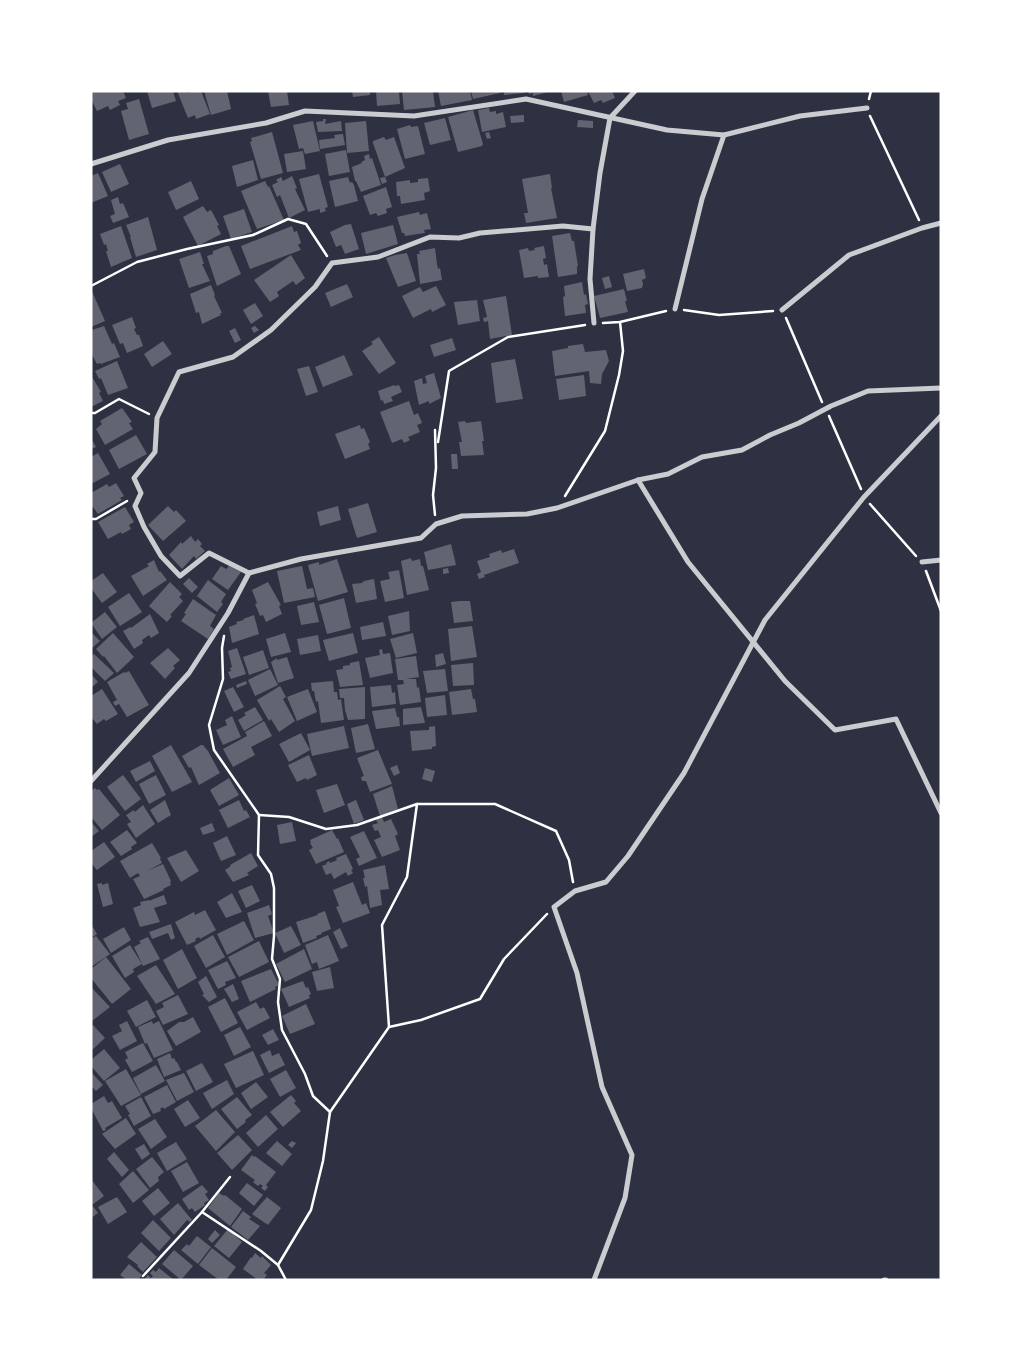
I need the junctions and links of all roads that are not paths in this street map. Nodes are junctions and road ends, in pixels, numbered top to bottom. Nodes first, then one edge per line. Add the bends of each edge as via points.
1 (525, 91) edge
2 (635, 91) edge
3 (526, 98) junction
4 (867, 108) road end
5 (610, 118) junction
6 (724, 134) junction
7 (91, 164) edge
8 (941, 223) edge
9 (593, 229) junction
10 (675, 308) road end
11 (782, 310) road end
12 (594, 323) road end
13 (941, 388) edge
14 (941, 416) edge
15 (638, 480) junction
16 (941, 560) edge
17 (922, 562) road end
18 (249, 573) junction
19 (753, 642) junction
20 (91, 781) edge
21 (941, 813) edge
22 (594, 1280) edge

1 - 3 street
2 - 5 street
3 - 5 street
3 - 7 street via 414,116 304,111 266,123 168,140
4 - 6 street via 800,116
5 - 6 street via 667,130
5 - 9 street
6 - 10 street via 702,199
8 - 11 street via 849,255
9 - 12 street via 590,279
9 - 18 street via 564,226 480,233 459,238 430,237 378,257 332,263 315,287 263,336 233,357 179,372 157,418 155,452 134,478 141,493 135,506 161,556 180,576 209,553
13 - 15 street via 868,391 742,450 702,458 668,474
14 - 19 street via 864,497 765,620
15 - 18 street via 557,508 527,514 462,516 436,524 421,538 301,558
15 - 19 street via 688,562
16 - 17 street
18 - 20 street via 228,613 189,673
19 - 21 street via 785,681 835,730 896,719
19 - 22 street via 684,773 628,856 606,882 575,891 554,907 577,973 602,1087 632,1155 625,1198

